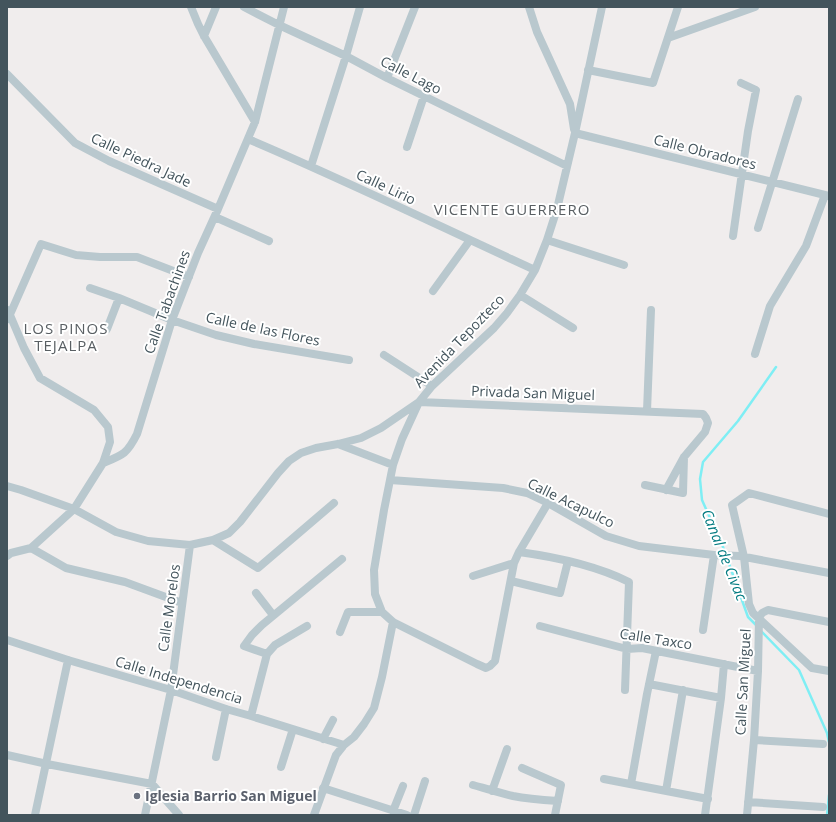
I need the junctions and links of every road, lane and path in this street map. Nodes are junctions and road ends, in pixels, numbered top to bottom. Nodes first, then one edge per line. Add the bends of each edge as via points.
1 (191, 7) edge
2 (216, 7) edge
3 (244, 7) edge
4 (284, 7) edge
5 (360, 7) edge
6 (415, 7) edge
7 (529, 7) edge
8 (678, 7) edge
9 (756, 7) edge
10 (599, 8) edge
11 (279, 25) junction
12 (204, 36) junction
13 (668, 38) junction
14 (346, 56) junction
15 (588, 70) junction
16 (7, 74) edge
17 (387, 78) junction
18 (742, 83) dead end
19 (424, 96) junction
20 (798, 99) dead end
21 (255, 122) junction
22 (575, 134) junction
23 (248, 139) junction
24 (407, 147) dead end
25 (311, 166) junction
26 (567, 166) junction
27 (742, 175) junction
28 (772, 182) junction
29 (827, 195) edge
30 (216, 213) junction
31 (758, 228) dead end
32 (733, 236) dead end
33 (470, 240) junction
34 (547, 240) junction
35 (270, 242) dead end
36 (624, 265) dead end
37 (535, 270) junction
38 (189, 277) junction
39 (90, 288) dead end
40 (433, 291) dead end
41 (520, 295) junction
42 (119, 298) junction
43 (651, 310) dead end
44 (8, 315) edge
45 (172, 320) junction
46 (573, 328) dead end
47 (106, 329) dead end
48 (755, 354) dead end
49 (384, 355) dead end
50 (349, 360) dead end
51 (432, 386) junction
52 (419, 402) junction
53 (647, 411) junction
54 (338, 444) junction
55 (684, 457) junction
56 (103, 463) junction
57 (393, 465) junction
58 (390, 480) junction
59 (645, 485) dead end
60 (7, 486) edge
61 (666, 490) junction
62 (334, 503) dead end
63 (548, 503) junction
64 (74, 508) junction
65 (829, 514) edge
66 (213, 540) junction
67 (190, 545) junction
68 (31, 548) junction
69 (519, 552) junction
70 (718, 555) junction
71 (7, 556) edge
72 (742, 556) junction
73 (342, 560) dead end
74 (568, 561) junction
75 (514, 563) junction
76 (829, 572) edge
77 (473, 576) dead end
78 (511, 581) junction
79 (256, 593) dead end
80 (182, 602) junction
81 (382, 612) junction
82 (273, 615) junction
83 (393, 622) junction
84 (759, 622) junction
85 (829, 622) edge
86 (307, 626) dead end
87 (540, 626) dead end
88 (703, 630) dead end
89 (340, 632) dead end
90 (7, 640) edge
91 (626, 649) junction
92 (656, 650) junction
93 (267, 654) junction
94 (68, 660) junction
95 (724, 664) junction
96 (758, 671) junction
97 (829, 671) edge
98 (649, 684) junction
99 (171, 690) junction
100 (625, 690) dead end
101 (683, 690) junction
102 (721, 698) junction
103 (226, 709) junction
104 (251, 716) junction
105 (333, 720) dead end
106 (293, 729) junction
107 (323, 739) junction
108 (754, 740) junction
109 (823, 744) dead end
110 (344, 745) junction
111 (507, 749) dead end
112 (7, 755) edge
113 (216, 757) dead end
114 (47, 764) junction
115 (281, 767) dead end
116 (522, 768) dead end
117 (604, 779) dead end
118 (425, 782) dead end
119 (152, 784) junction
120 (631, 784) junction
121 (473, 785) dead end
122 (403, 786) dead end
123 (323, 788) junction
124 (492, 791) junction
125 (666, 791) junction
126 (708, 799) junction
127 (558, 801) junction
128 (748, 802) junction
129 (823, 807) dead end
130 (393, 811) junction
131 (35, 815) edge
132 (146, 815) edge
133 (179, 815) edge
134 (314, 815) edge
135 (407, 815) edge
136 (414, 815) edge
137 (555, 815) edge
138 (705, 815) edge
139 (747, 815) edge

1 - 12 street
2 - 12 street
3 - 11 street, Calle Lago
4 - 11 street, Calle Tabachines
5 - 14 street
6 - 17 street
7 - 22 street via 537,32 570,104
8 - 13 street
9 - 13 street
10 - 15 street, Avenida Tepozteco
11 - 14 street, Calle Lago
11 - 21 street, Calle Tabachines
12 - 21 street
13 - 15 street via 653,83
14 - 17 street, Calle Lago
14 - 25 street
15 - 22 street, Avenida Tepozteco
16 - 30 street, Calle Piedra Jade via 75,143
17 - 19 street, Calle Lago
18 - 27 street via 756,90
19 - 24 street
19 - 26 street, Calle Lago
20 - 28 street
21 - 23 street, Calle Tabachines
22 - 26 street, Avenida Tepozteco
22 - 27 street, Calle Obradores
23 - 25 street, Calle Lirio
23 - 30 street, Calle Tabachines
25 - 33 street, Calle Lirio
26 - 34 street, Avenida Tepozteco
27 - 28 street, Calle Obradores
27 - 32 street
28 - 29 street, Calle Obradores
28 - 31 street
29 - 48 street via 806,246 770,306
30 - 35 street, Calle Piedra Jade
30 - 38 street, Calle Tabachines
33 - 37 street, Calle Lirio
33 - 40 street
34 - 36 street
34 - 37 street, Avenida Tepozteco
37 - 41 street, Avenida Tepozteco
38 - 44 street via 137,256 76,255 41,244
38 - 45 street, Calle Tabachines
39 - 42 street, Calle de las Flores
41 - 46 street
41 - 51 street, Avenida Tepozteco via 494,328
42 - 45 street, Calle de las Flores
42 - 47 street
43 - 53 street
44 - 56 street via 40,378 94,410 108,427 110,442
45 - 50 street, Calle de las Flores via 216,335 254,344
45 - 56 street, Calle Tabachines via 137,434 130,448 120,456
49 - 51 street
51 - 52 street, Avenida Tepozteco
52 - 53 street, Privada San Miguel
52 - 54 street, Avenida Tepozteco via 381,428 361,438
52 - 57 street
53 - 55 street, Privada San Miguel via 703,414 708,423 705,432
54 - 57 street
54 - 66 street, Avenida Tepozteco via 306,451 289,461 240,522 229,533
55 - 61 street
55 - 61 street via 684,493
56 - 64 street
57 - 58 street
58 - 63 street, Calle Acapulco via 503,488 527,493
58 - 81 street via 374,570 375,594
59 - 61 street
60 - 64 street, Avenida Tepozteco
62 - 66 street via 258,568
63 - 69 street
63 - 70 street, Calle Acapulco via 606,536 639,546
64 - 67 street, Avenida Tepozteco via 116,532 148,541
64 - 68 street
65 - 72 street, Calle San Miguel via 749,493 732,505
66 - 67 street, Avenida Tepozteco
67 - 80 street, Calle Morelos
68 - 71 street
68 - 80 street via 66,568 125,582
69 - 74 street
69 - 75 street
70 - 72 street, Calle Acapulco
70 - 88 street
72 - 76 street, Calle Acapulco
72 - 84 street, Calle San Miguel via 749,604
73 - 82 street
74 - 78 street via 560,593
74 - 91 street via 613,574 629,582
75 - 77 street
75 - 78 street
78 - 83 street via 494,661 486,668
79 - 82 street
80 - 99 street, Calle Morelos
81 - 83 street
81 - 89 street via 348,612
82 - 93 street via 244,646
83 - 110 street via 374,708 357,733
84 - 85 street via 762,613 768,610
84 - 96 street, Calle San Miguel
84 - 97 street via 812,668
86 - 93 street via 275,645
87 - 91 street, Calle Taxco
90 - 94 street, Calle Independencia
91 - 92 street, Calle Taxco
91 - 100 street
92 - 95 street, Calle Taxco
92 - 98 street
93 - 104 street
94 - 99 street, Calle Independencia
94 - 114 street
95 - 96 street, Calle Taxco
95 - 102 street
96 - 108 street, Calle San Miguel
98 - 101 street
98 - 120 street
99 - 103 street, Calle Independencia
99 - 119 street, Calle Morelos
101 - 102 street
101 - 125 street
102 - 126 street
103 - 104 street, Calle Independencia
103 - 113 street
104 - 106 street, Calle Independencia
105 - 107 street
106 - 107 street, Calle Independencia
106 - 115 street
107 - 110 street, Calle Independencia
108 - 109 street
108 - 128 street, Calle San Miguel
110 - 123 street via 336,755
111 - 124 street
112 - 114 street
114 - 119 street
114 - 131 street
116 - 127 street via 561,785
117 - 120 street
118 - 136 street
119 - 132 street, Calle Morelos
119 - 133 street
120 - 125 street
121 - 124 street
122 - 130 street
123 - 130 street
123 - 134 street
124 - 127 street
125 - 126 street
126 - 138 street
127 - 137 street
128 - 129 street
128 - 139 street, Calle San Miguel
130 - 135 street

